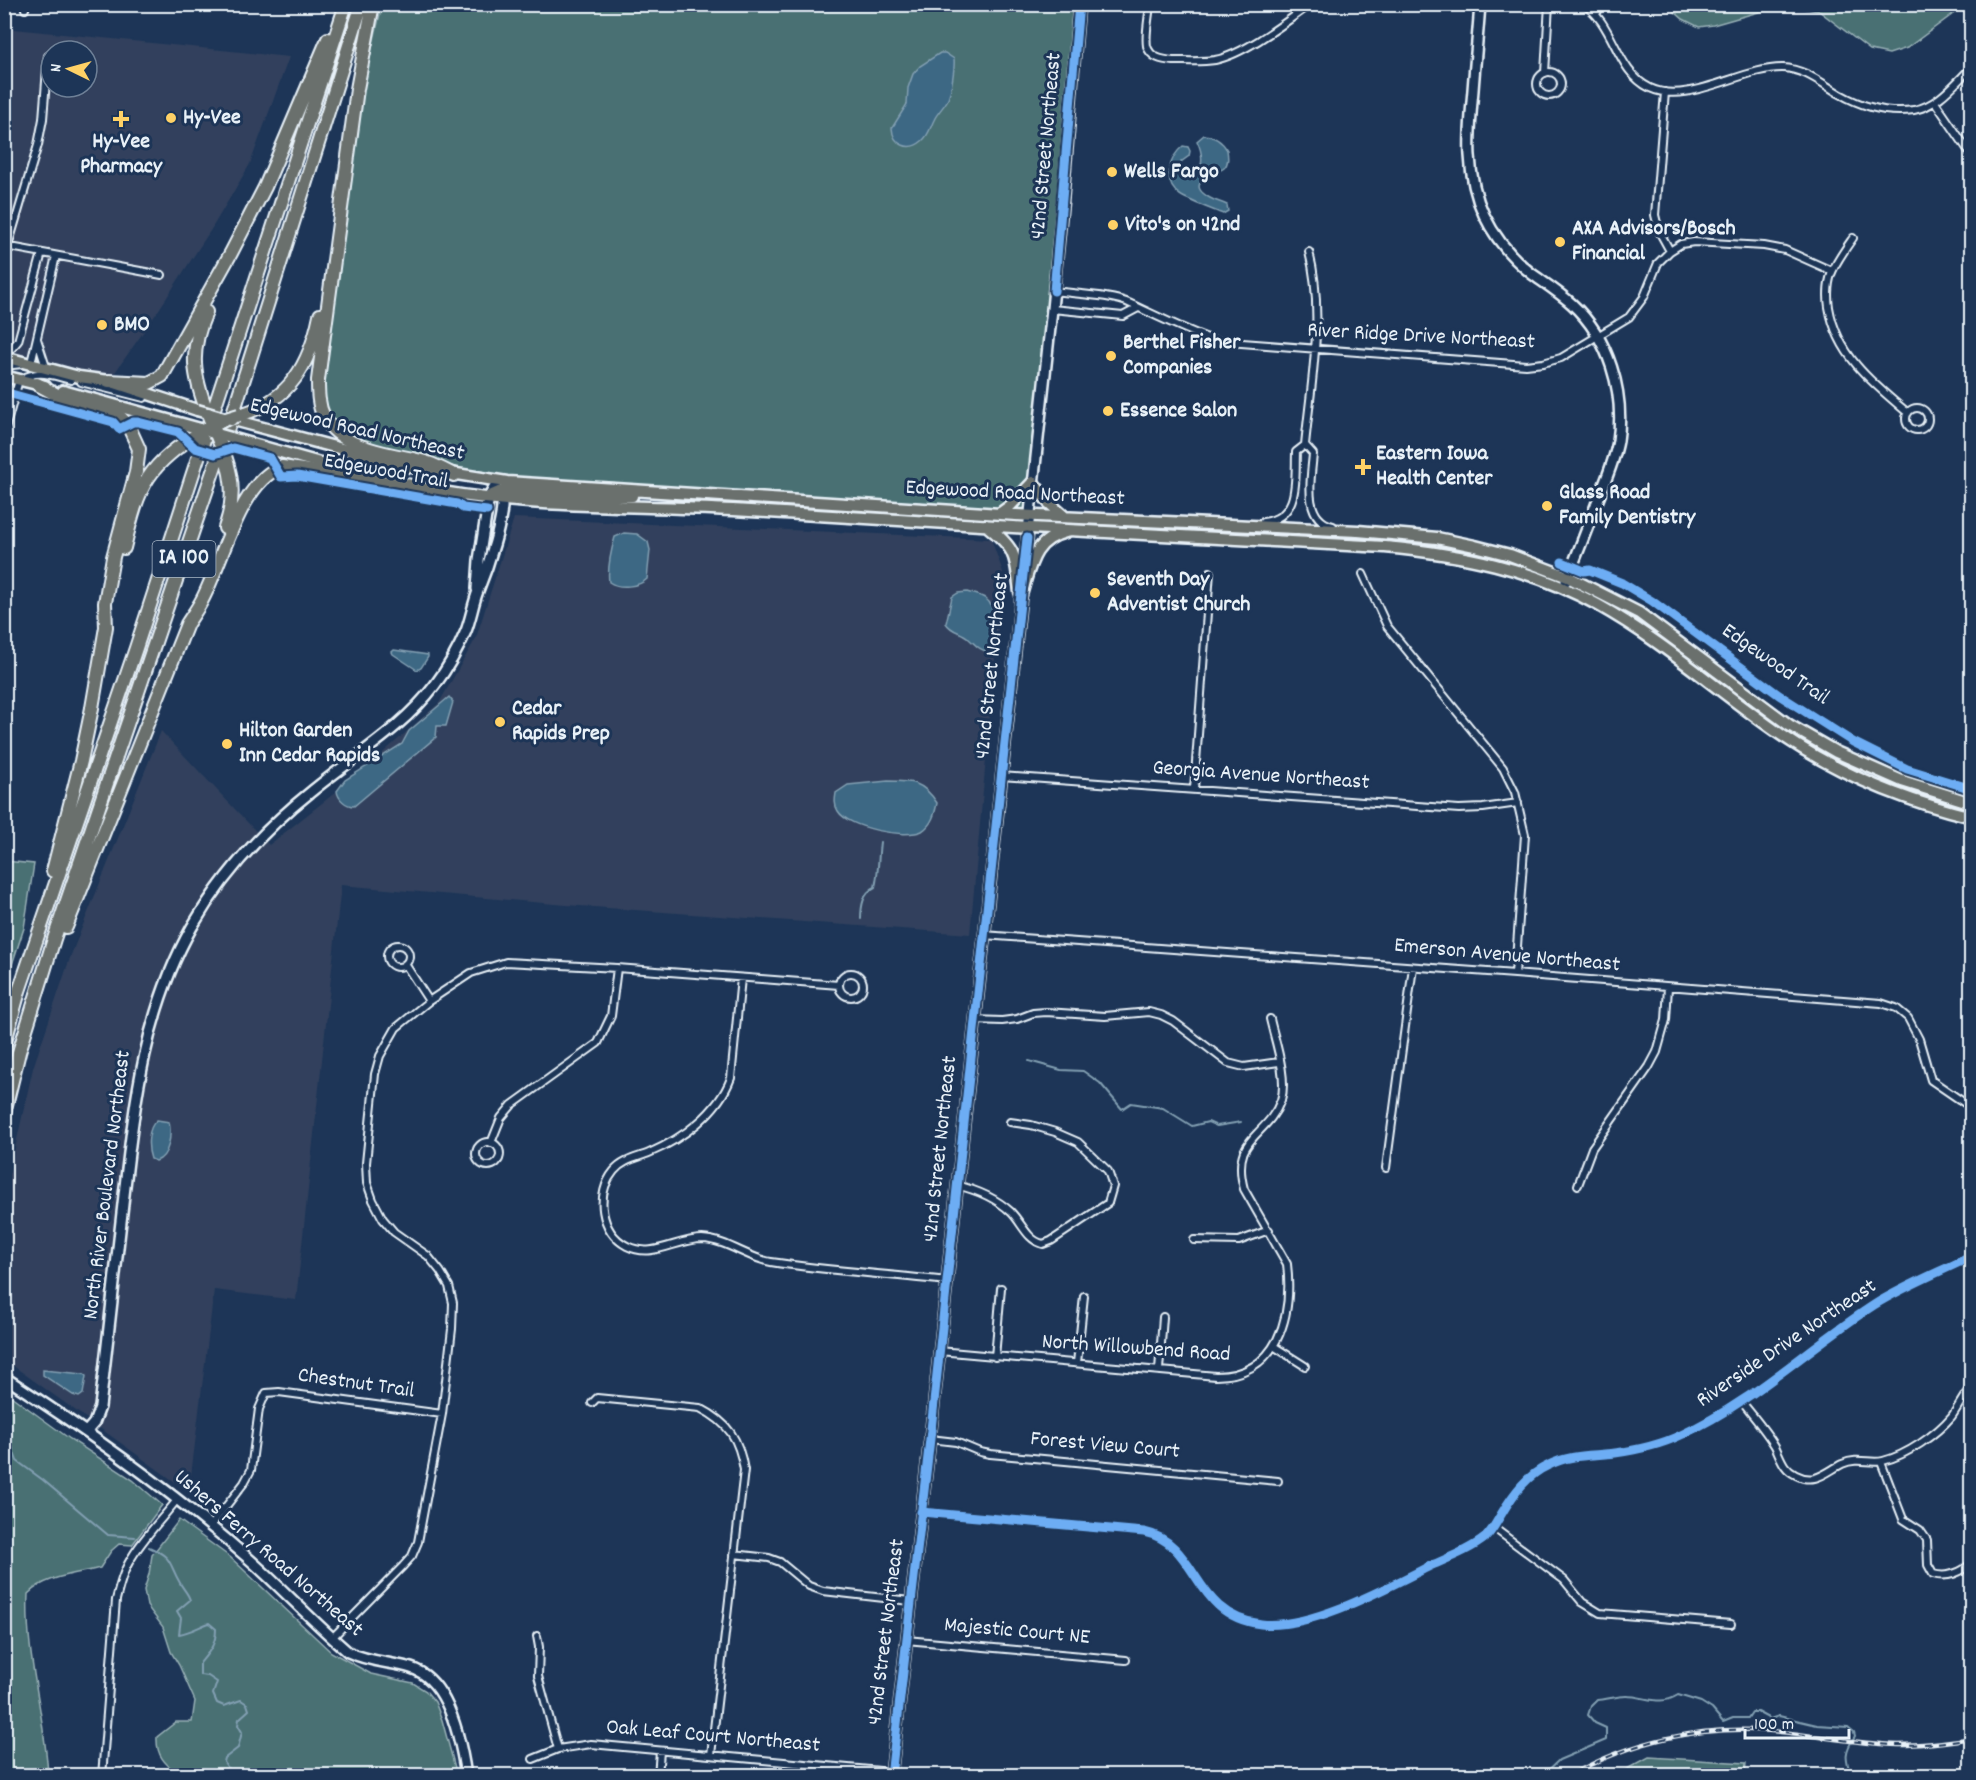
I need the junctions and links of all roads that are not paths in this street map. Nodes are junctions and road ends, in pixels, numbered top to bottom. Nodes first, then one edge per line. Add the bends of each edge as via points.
1 (344, 4) edge
2 (362, 4) edge
3 (373, 4) edge
4 (1079, 4) edge
5 (1150, 4) edge
6 (1311, 4) edge
7 (1480, 4) edge
8 (1549, 4) edge
9 (1583, 4) edge
10 (1602, 4) edge
11 (1596, 14) junction
12 (1971, 68) edge
13 (1545, 73) dead end
14 (1665, 92) junction
15 (45, 99) edge
16 (1935, 102) junction
17 (1971, 156) edge
18 (343, 187) junction
19 (1852, 238) dead end
20 (6, 246) edge
21 (1670, 250) junction
22 (1309, 252) dead end
23 (42, 253) junction
24 (231, 253) junction
25 (56, 256) junction
26 (1832, 271) junction
27 (162, 275) dead end
28 (1054, 291) junction
29 (1137, 308) junction
30 (1052, 309) junction
31 (1599, 336) junction
32 (37, 339) junction
33 (1314, 349) junction
34 (4, 351) edge
35 (4, 357) edge
36 (31, 363) junction
37 (4, 366) edge
38 (46, 368) junction
39 (4, 376) edge
40 (19, 380) junction
41 (109, 381) junction
42 (37, 384) junction
43 (174, 402) junction
44 (1908, 412) dead end
45 (234, 418) junction
46 (205, 423) junction
47 (4, 433) edge
48 (1305, 445) junction
49 (454, 475) junction
50 (1033, 482) junction
51 (419, 487) junction
52 (501, 490) junction
53 (489, 497) junction
54 (999, 513) junction
55 (1029, 515) junction
56 (1065, 517) junction
57 (1248, 524) junction
58 (986, 525) junction
59 (1028, 527) junction
60 (1074, 530) junction
61 (1358, 531) junction
62 (1210, 572) dead end
63 (1363, 574) dead end
64 (1569, 576) junction
65 (1563, 588) junction
66 (477, 594) junction
67 (1021, 595) junction
68 (187, 624) junction
69 (106, 627) junction
70 (1706, 679) junction
71 (1738, 687) junction
72 (1001, 776) junction
73 (1194, 789) junction
74 (1518, 803) junction
75 (1971, 803) edge
76 (1971, 817) edge
77 (983, 935) junction
78 (405, 964) dead end
79 (1413, 967) junction
80 (617, 968) junction
81 (1515, 974) junction
82 (741, 978) junction
83 (839, 985) junction
84 (1668, 987) junction
85 (19, 991) junction
86 (429, 1001) junction
87 (1270, 1019) dead end
88 (974, 1020) junction
89 (4, 1045) edge
90 (19, 1052) junction
91 (1280, 1062) junction
92 (1971, 1093) edge
93 (1965, 1102) junction
94 (1971, 1108) edge
95 (4, 1113) edge
96 (1010, 1122) dead end
97 (491, 1143) dead end
98 (1386, 1168) dead end
99 (956, 1185) junction
100 (1578, 1185) dead end
101 (1269, 1230) junction
102 (1194, 1240) dead end
103 (1971, 1254) edge
104 (1965, 1259) junction
105 (1971, 1274) edge
106 (947, 1281) junction
107 (1001, 1288) dead end
108 (1083, 1296) dead end
109 (1163, 1317) dead end
110 (1275, 1347) junction
111 (939, 1351) junction
112 (995, 1357) junction
113 (1077, 1364) junction
114 (1305, 1366) dead end
115 (1159, 1370) junction
116 (4, 1377) edge
117 (1971, 1385) edge
118 (1742, 1401) junction
119 (592, 1404) dead end
120 (442, 1414) junction
121 (87, 1431) junction
122 (930, 1439) junction
123 (1881, 1462) junction
124 (1278, 1481) dead end
125 (177, 1500) junction
126 (921, 1512) junction
127 (210, 1527) junction
128 (1494, 1528) junction
129 (734, 1554) junction
130 (1971, 1562) edge
131 (910, 1601) junction
132 (1731, 1624) dead end
133 (537, 1636) dead end
134 (332, 1638) junction
135 (906, 1640) junction
136 (1126, 1660) dead end
137 (558, 1749) junction
138 (660, 1750) junction
139 (711, 1755) junction
140 (533, 1759) dead end
141 (891, 1774) edge
142 (102, 1776) edge
143 (466, 1776) edge
144 (658, 1776) edge

1 - 24 highway via 275,165
1 - 85 highway, IA 100 via 143,627
2 - 90 highway, IA 100 via 235,407
3 - 18 highway
4 - 28 street, 42nd Street Northeast
5 - 6 street via 1147,45 1151,54 1163,60 1186,62 1228,56
7 - 31 street via 1468,147 1474,189 1494,233 1516,259 1575,306
8 - 13 street
9 - 11 street
10 - 11 street
11 - 14 street via 1626,67 1650,88
12 - 16 street
14 - 16 street via 1713,86 1764,69 1785,68 1803,72 1861,105 1879,110 1917,109
14 - 21 street via 1656,215 1659,231
15 - 20 street via 38,145
16 - 17 street
18 - 45 highway via 310,354 282,393 258,409
18 - 49 highway via 318,380 323,416 344,437 362,446 431,464
19 - 26 street
20 - 23 street
21 - 26 street via 1694,242 1764,246 1785,250
21 - 31 street, River Ridge Drive Northeast via 1658,263 1636,309
22 - 33 street via 1317,292
23 - 25 street
23 - 34 street via 18,341
24 - 41 highway via 162,376 149,383
24 - 46 highway via 195,341 194,367
25 - 27 street
25 - 32 street
26 - 44 street via 1828,296 1832,322 1842,347 1861,372
28 - 29 street, River Ridge Drive Northeast via 1117,300
28 - 30 street, 42nd Street Northeast
29 - 30 street via 1123,316
29 - 33 street, River Ridge Drive Northeast via 1216,341
30 - 50 street, 42nd Street Northeast
31 - 33 street, River Ridge Drive Northeast via 1561,358 1526,365
31 - 64 street via 1617,392 1618,440
32 - 36 street
32 - 38 street
33 - 48 street
35 - 36 main road, Edgewood Road Northeast
36 - 37 street
36 - 38 main road, Edgewood Road Northeast
38 - 41 main road, Edgewood Road Northeast
39 - 40 main road, Edgewood Road Northeast
40 - 42 main road, Edgewood Road Northeast
40 - 43 street via 38,372
40 - 47 street
41 - 43 main road, Edgewood Road Northeast
42 - 46 main road, Edgewood Road Northeast
42 - 69 highway via 59,396 117,414 128,425 139,449 105,603
43 - 46 main road, Edgewood Road Northeast
45 - 46 highway, bridge
45 - 49 main road, Edgewood Road Northeast via 358,455
46 - 51 main road, Edgewood Road Northeast, bridge via 231,438
46 - 68 highway, bridge via 225,456 233,493 229,517
46 - 69 highway via 158,463 140,493
48 - 57 street via 1296,452 1290,506 1271,521
48 - 61 street via 1313,454 1311,494 1317,518 1329,525
49 - 52 main road, Edgewood Road Northeast
50 - 54 main road
50 - 55 street, 42nd Street Northeast
50 - 56 main road
51 - 53 main road, Edgewood Road Northeast
51 - 68 highway via 274,470 247,501
52 - 53 main road, Edgewood Road Northeast
52 - 53 street, North River Boulevard Northeast
52 - 54 main road, Edgewood Road Northeast via 662,492
52 - 58 main road, Edgewood Road Northeast
52 - 66 street, North River Boulevard Northeast via 489,566
53 - 66 street, North River Boulevard Northeast
54 - 55 main road, Edgewood Road Northeast
55 - 56 main road, Edgewood Road Northeast
55 - 59 street, 42nd Street Northeast
56 - 57 main road, Edgewood Road Northeast
57 - 61 main road, Edgewood Road Northeast
58 - 59 main road, Edgewood Road Northeast
58 - 67 main road via 1011,549
59 - 60 main road, Edgewood Road Northeast
59 - 67 street, 42nd Street Northeast
60 - 65 main road, Edgewood Road Northeast via 1429,551 1505,567
60 - 67 main road via 1052,537 1038,548
61 - 64 main road, Edgewood Road Northeast via 1437,538 1475,546
62 - 73 street
63 - 74 street via 1387,626 1503,768
64 - 65 street
64 - 71 main road, Edgewood Road Northeast via 1639,613
65 - 70 main road, Edgewood Road Northeast via 1631,624
66 - 121 street, North River Boulevard Northeast via 457,649 434,686 401,720 262,834 208,903 177,957 142,1064 100,1407
67 - 72 street, 42nd Street Northeast
68 - 90 highway
69 - 85 highway via 81,761
70 - 71 main road via 1732,689
70 - 76 main road, Edgewood Road Northeast via 1783,736 1830,763 1898,794
71 - 75 main road, Edgewood Road Northeast via 1789,725 1836,752 1902,781
72 - 73 street, Georgia Avenue Northeast
72 - 77 street, 42nd Street Northeast
73 - 74 street, Georgia Avenue Northeast via 1459,809
74 - 81 street via 1526,835
77 - 79 street, Emerson Avenue Northeast
77 - 88 street, 42nd Street Northeast
78 - 86 street
79 - 81 street, Emerson Avenue Northeast
79 - 98 street
80 - 82 street
80 - 86 street via 506,962 471,973
80 - 97 street via 611,1016 598,1042 512,1105 501,1118
81 - 84 street, Emerson Avenue Northeast
82 - 83 street
82 - 106 street via 731,1078 725,1094 674,1141 615,1169 602,1200 607,1225 627,1246 648,1251 701,1239 770,1262
83 - 83 street via 841,993 853,998 864,986 859,975 852,973 844,975
84 - 93 street, Emerson Avenue Northeast via 1896,1008 1915,1028 1931,1080
84 - 100 street via 1666,1020 1657,1052 1592,1148
85 - 89 highway, IA 100
86 - 120 street via 396,1028 380,1056 366,1163 367,1183 383,1219 394,1232 428,1256 449,1286 452,1329
87 - 91 street
88 - 91 street via 1002,1022 1046,1012 1105,1016 1149,1012 1173,1021 1228,1063 1244,1067
88 - 99 street, 42nd Street Northeast
90 - 95 highway, IA 100
91 - 101 street via 1281,1100 1243,1150 1240,1164 1245,1189
92 - 93 street
93 - 94 street, Emerson Avenue Northeast
96 - 99 street via 1039,1127 1078,1142 1108,1172 1113,1186 1108,1203 1043,1244 1031,1238 1012,1213 993,1198
99 - 106 street, 42nd Street Northeast
101 - 102 street via 1239,1241
101 - 110 street via 1287,1264 1288,1277
103 - 104 street, Riverside Drive Northeast
104 - 105 street
104 - 118 street, Riverside Drive Northeast via 1876,1304
106 - 111 street, 42nd Street Northeast
107 - 112 street
108 - 113 street
109 - 115 street
110 - 114 street
110 - 115 street, North Willowbend Road via 1252,1369 1232,1376
111 - 112 street, North Willowbend Road
111 - 122 street, 42nd Street Northeast
112 - 113 street, North Willowbend Road
113 - 115 street, North Willowbend Road
116 - 121 street, Ushers Ferry Road Northeast
117 - 123 street via 1939,1430
118 - 123 street via 1775,1446 1781,1461 1798,1476 1815,1479 1854,1460
118 - 128 street, Riverside Drive Northeast via 1679,1436 1647,1447 1550,1464 1519,1487
119 - 129 street via 597,1398 686,1405 700,1408 726,1425 735,1437 744,1470
120 - 127 street, Chestnut Trail via 266,1393 259,1409 251,1470
120 - 134 street via 423,1521 412,1556
121 - 125 street, Ushers Ferry Road Northeast
122 - 124 street, Forest View Court via 956,1442 990,1454
122 - 126 street, 42nd Street Northeast
123 - 130 street via 1904,1519 1927,1540 1928,1565 1933,1574 1942,1577 1956,1573
125 - 127 street, Ushers Ferry Road Northeast
125 - 142 street via 128,1564 116,1600
126 - 128 street, Riverside Drive Northeast via 1156,1534 1176,1549 1218,1607 1245,1620 1274,1624 1359,1601 1475,1544
126 - 131 street, 42nd Street Northeast
127 - 134 street, Ushers Ferry Road Northeast
128 - 132 street via 1564,1580 1582,1602 1600,1613
129 - 131 street via 780,1562 809,1586 823,1591
129 - 139 street
131 - 135 street, 42nd Street Northeast
133 - 137 street via 538,1676
134 - 143 street, Ushers Ferry Road Northeast via 357,1657 419,1671 434,1682 457,1732
135 - 136 street, Majestic Court NE
135 - 141 street, 42nd Street Northeast
137 - 138 street, Oak Leaf Court Northeast via 591,1744
137 - 140 street, Oak Leaf Court Northeast
138 - 139 street, Oak Leaf Court Northeast
138 - 144 street
139 - 141 street, Oak Leaf Court Northeast

